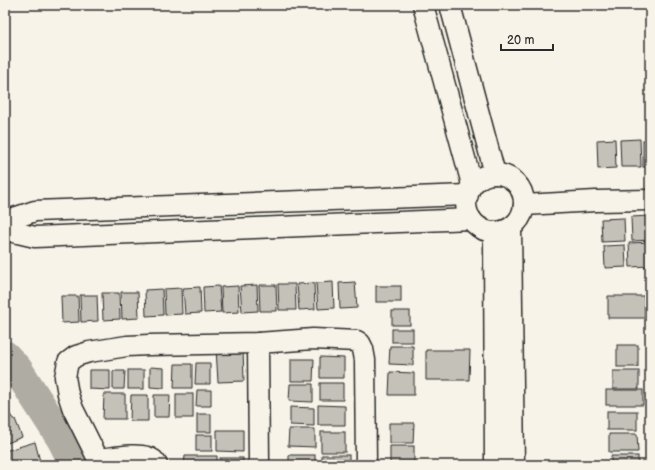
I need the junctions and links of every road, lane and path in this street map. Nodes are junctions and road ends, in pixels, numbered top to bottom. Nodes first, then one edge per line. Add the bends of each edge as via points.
1 (423, 5) edge
2 (450, 5) edge
3 (495, 174) junction
4 (470, 190) junction
5 (650, 200) edge
6 (524, 205) junction
7 (471, 219) junction
8 (5, 221) edge
9 (5, 230) edge
10 (502, 230) junction
11 (258, 343) junction
12 (100, 462) edge
13 (157, 465) edge
14 (259, 465) edge
15 (366, 465) edge
16 (495, 465) edge
17 (514, 465) edge

1 - 4 street
2 - 3 street
3 - 4 street via 479,179
3 - 6 street via 501,174 516,182 524,196
4 - 7 street via 466,206
4 - 8 street via 35,211
5 - 6 street
6 - 10 street via 518,222
7 - 9 street via 35,237
7 - 10 street via 487,231
10 - 16 street
10 - 17 street
11 - 12 street via 127,346 89,352 68,362 65,377 68,394
11 - 14 street
11 - 15 street via 313,339 357,341 360,344 365,360
12 - 13 street via 139,456 151,458

